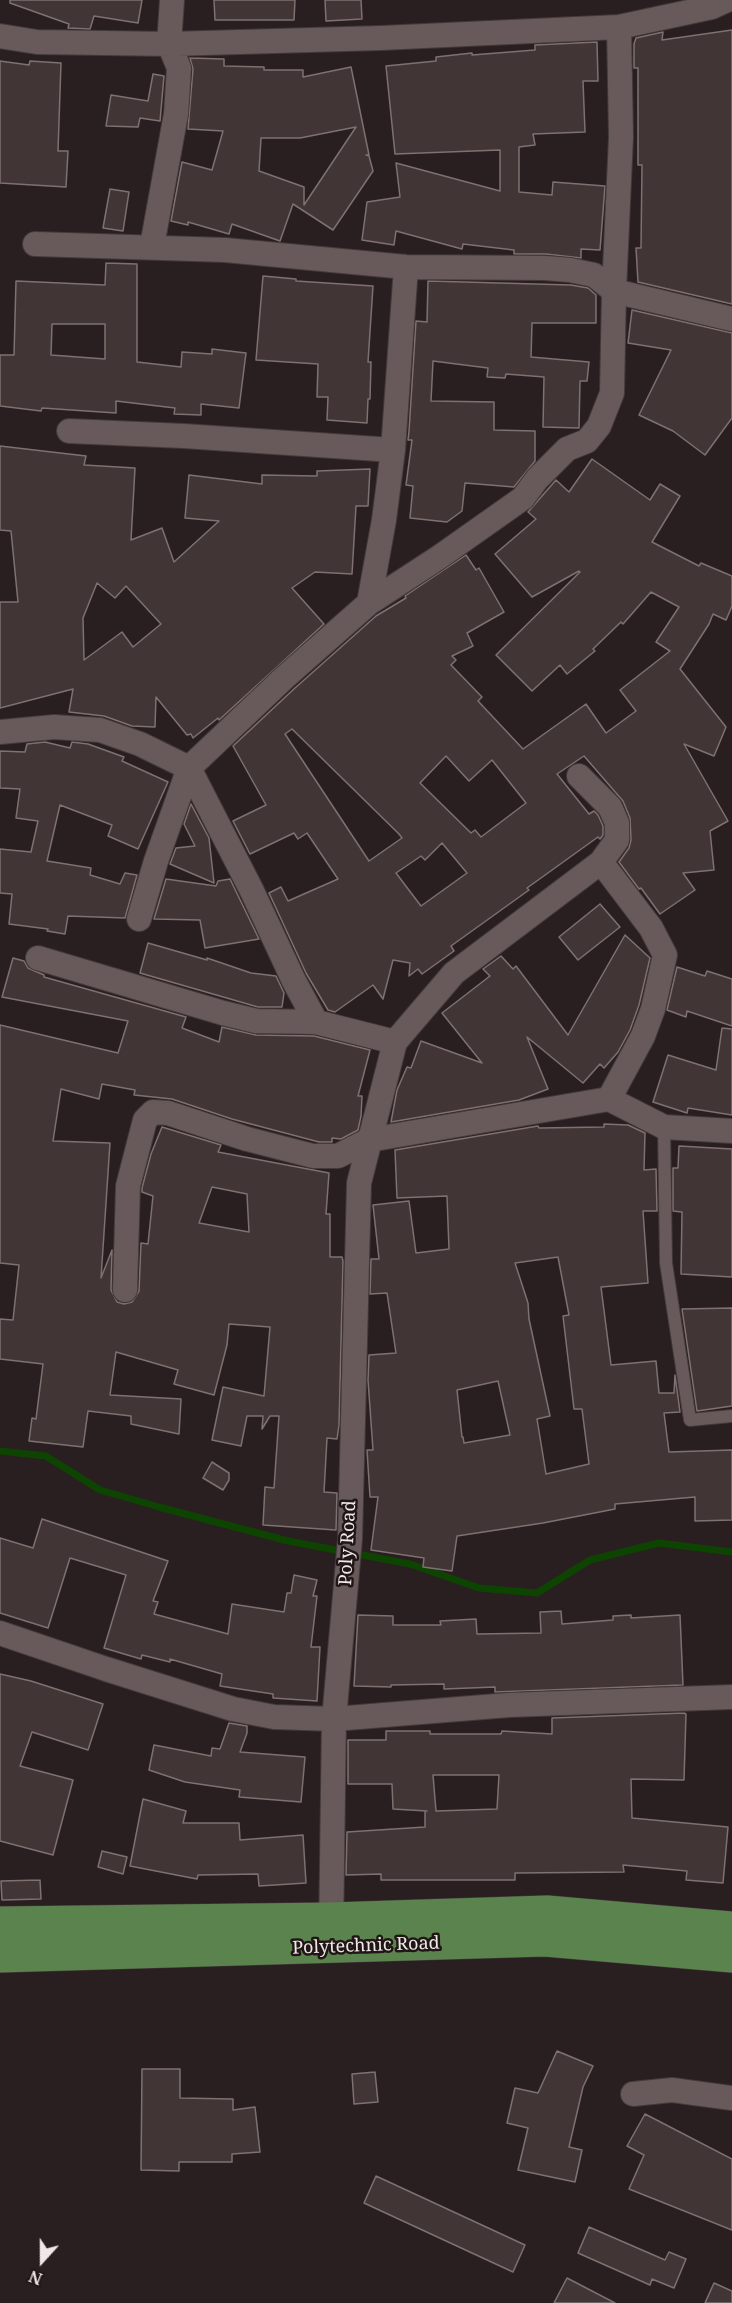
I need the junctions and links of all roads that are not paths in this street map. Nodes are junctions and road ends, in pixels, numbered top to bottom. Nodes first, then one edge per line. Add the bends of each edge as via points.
1 (172, 0) edge
2 (727, 0) edge
3 (619, 27) junction
4 (0, 36) edge
5 (169, 44) junction
6 (35, 244) dead end
7 (152, 246) junction
8 (406, 267) junction
9 (614, 291) junction
10 (732, 319) edge
11 (69, 431) dead end
12 (393, 450) junction
13 (369, 603) junction
14 (0, 732) edge
15 (189, 768) junction
16 (579, 776) dead end
17 (601, 862) junction
18 (139, 919) dead end
19 (38, 958) dead end
20 (316, 1022) junction
21 (395, 1042) junction
22 (609, 1099) junction
23 (663, 1127) junction
24 (732, 1131) edge
25 (369, 1140) junction
26 (125, 1290) dead end
27 (732, 1416) edge
28 (0, 1633) edge
29 (732, 1697) edge
30 (334, 1719) junction
31 (0, 1923) edge
32 (732, 1928) edge
33 (331, 1933) junction
34 (0, 1956) edge
35 (732, 1956) edge
36 (633, 2094) dead end
37 (732, 2098) edge

1 - 5 street
2 - 3 street via 712,7
3 - 5 street
3 - 9 street via 621,137
4 - 5 street via 37,42
5 - 7 street via 178,68 176,114
6 - 7 street
7 - 8 street
8 - 9 street via 570,270 594,274
8 - 12 street
9 - 10 street
9 - 13 street via 612,393 599,426 587,441 567,449 523,498
11 - 12 street
12 - 13 street
13 - 15 street
14 - 15 street via 54,727 100,730
15 - 18 street
15 - 20 street
16 - 17 street via 610,807 617,823 617,840
17 - 21 street via 454,974
17 - 22 street via 651,928 665,955 643,1036
19 - 20 street via 256,1021
20 - 21 street
21 - 25 street, Poly Road
22 - 23 street
22 - 25 street
23 - 24 street
23 - 27 lane via 666,1263 690,1420
25 - 26 street via 338,1156 313,1156 168,1113 153,1112 146,1120 128,1186
25 - 30 street, Poly Road via 359,1184 350,1539
28 - 30 street via 233,1708 274,1717
29 - 30 street via 509,1706
30 - 33 street, Poly Road
31 - 33 main road, Polytechnic Road
32 - 33 main road, Polytechnic Road via 547,1912
33 - 34 main road, Polytechnic Road
33 - 35 main road, Polytechnic Road via 545,1940
36 - 37 street via 672,2090

